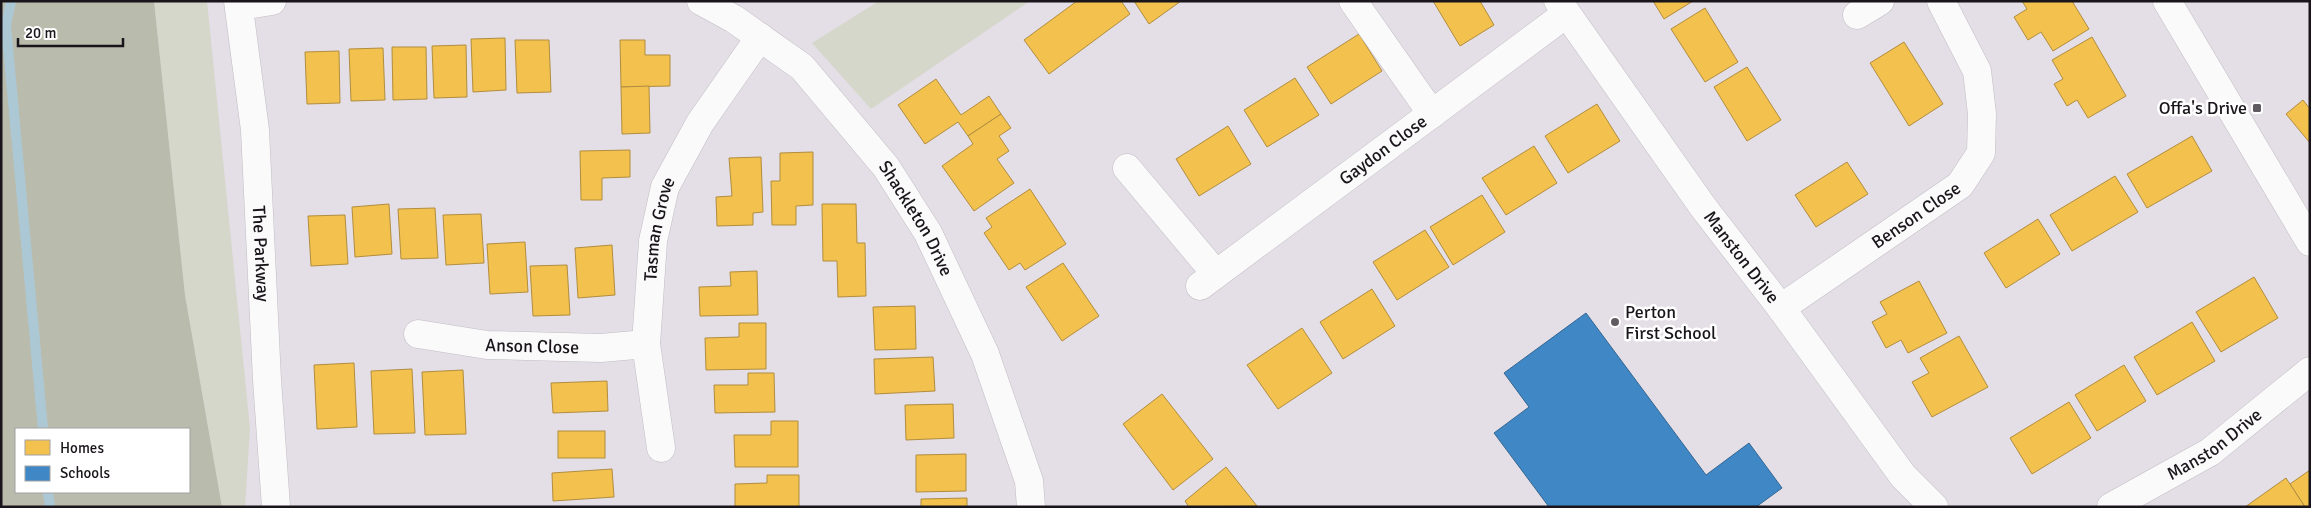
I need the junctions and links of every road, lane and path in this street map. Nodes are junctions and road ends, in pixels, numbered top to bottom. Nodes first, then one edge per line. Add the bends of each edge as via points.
1 (272, 1) edge
2 (701, 1) edge
3 (1353, 1) edge
4 (1941, 1) edge
5 (2166, 1) edge
6 (239, 3) edge
7 (1562, 8) edge
8 (760, 37) junction
9 (1432, 114) junction
10 (1127, 168) dead end
11 (2310, 242) edge
12 (1781, 308) junction
13 (418, 334) dead end
14 (646, 344) junction
15 (2310, 371) edge
16 (661, 448) dead end
17 (276, 507) edge
18 (1031, 507) edge
19 (1934, 507) edge
20 (2111, 507) edge

1 - 6 street
2 - 8 street, Shackleton Drive
3 - 9 street
4 - 12 street, Benson Close via 1977,71 1982,114 1981,152 1960,185
5 - 11 street
6 - 17 street, The Parkway via 255,130
7 - 9 street, Gaydon Close
7 - 12 street, Manston Drive via 1703,207
8 - 14 street, Tasman Grove via 700,124 665,187 653,241
8 - 18 street, Shackleton Drive via 802,66 838,108 886,167 928,233 985,354 1030,481
9 - 10 street, Gaydon Close via 1208,280
12 - 19 street, Manston Drive via 1903,476
13 - 14 street, Anson Close via 488,345 601,348
14 - 16 street, Tasman Grove
15 - 20 street, Manston Drive via 2210,452

